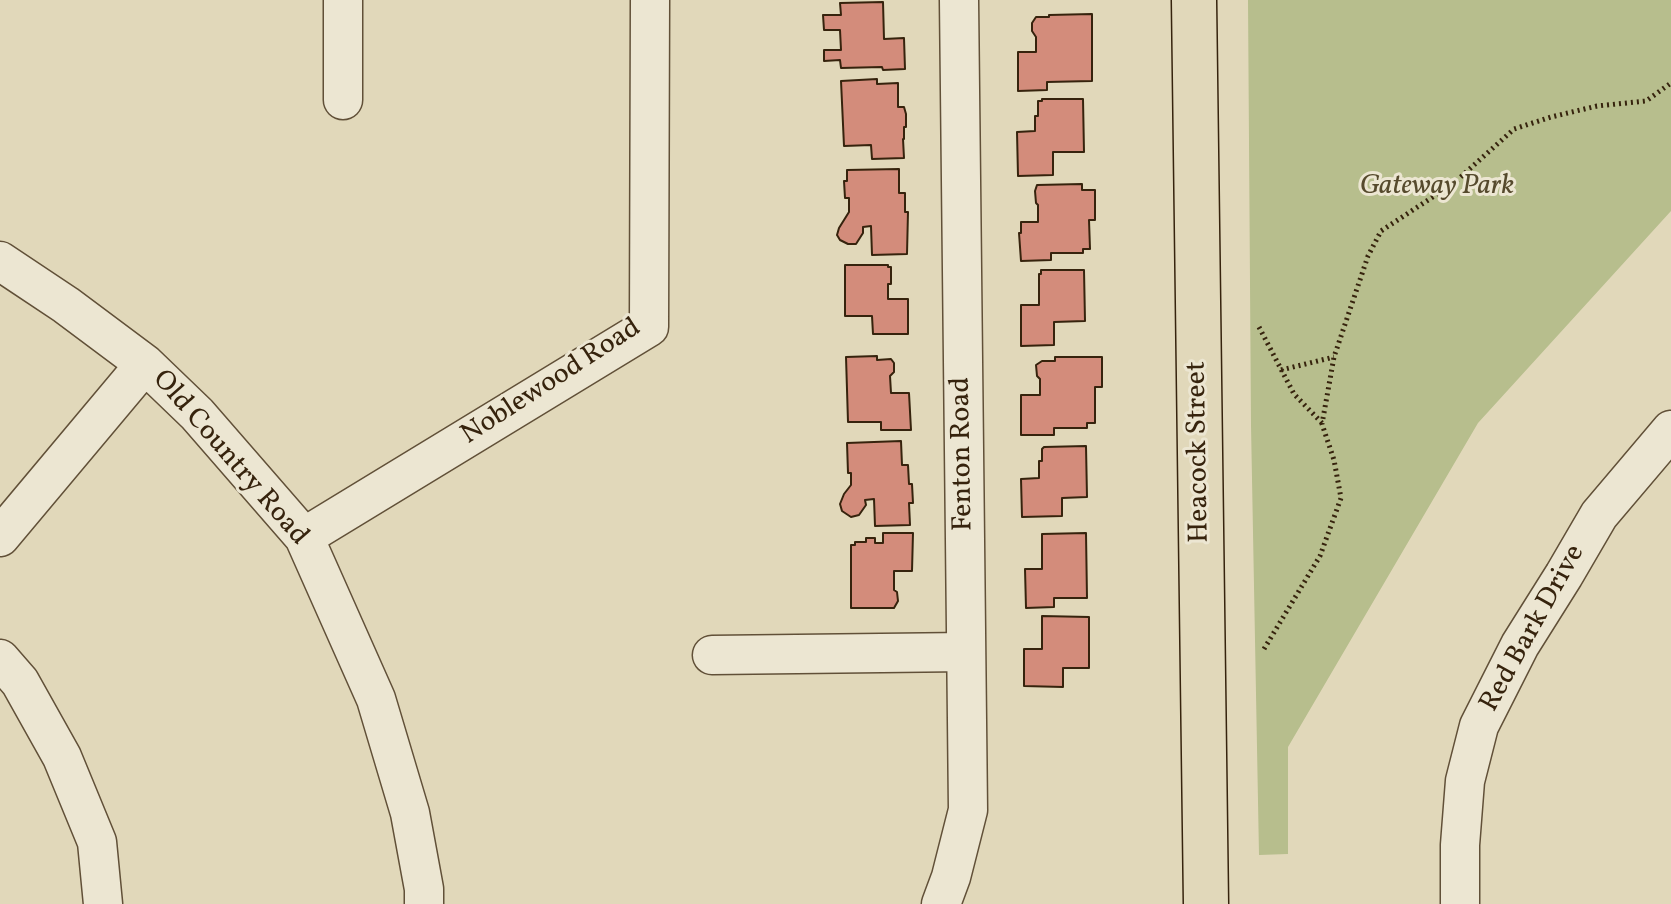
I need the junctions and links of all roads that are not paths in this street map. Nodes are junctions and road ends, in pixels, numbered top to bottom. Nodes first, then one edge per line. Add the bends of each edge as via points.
1 (343, 0) edge
2 (650, 0) edge
3 (959, 0) edge
4 (1194, 0) edge
5 (343, 100) dead end
6 (0, 261) edge
7 (145, 364) junction
8 (1671, 430) edge
9 (0, 537) edge
10 (304, 537) junction
11 (966, 652) junction
12 (712, 655) dead end
13 (0, 659) edge
14 (103, 904) edge
15 (424, 904) edge
16 (941, 904) edge
17 (1206, 904) edge
18 (1460, 904) edge

1 - 5 street
2 - 10 street, Noblewood Road via 649,327
3 - 11 street, Fenton Road
4 - 17 main road, Heacock Street
6 - 7 street, Old Country Road
7 - 9 street
7 - 10 street, Old Country Road via 197,414
8 - 18 street, Red Bark Drive via 1599,515 1520,645 1479,726 1465,781
10 - 15 street, Old Country Road via 376,699 410,813
11 - 12 street
11 - 16 street, Fenton Road via 968,810
13 - 14 street via 20,682 62,757 97,842

